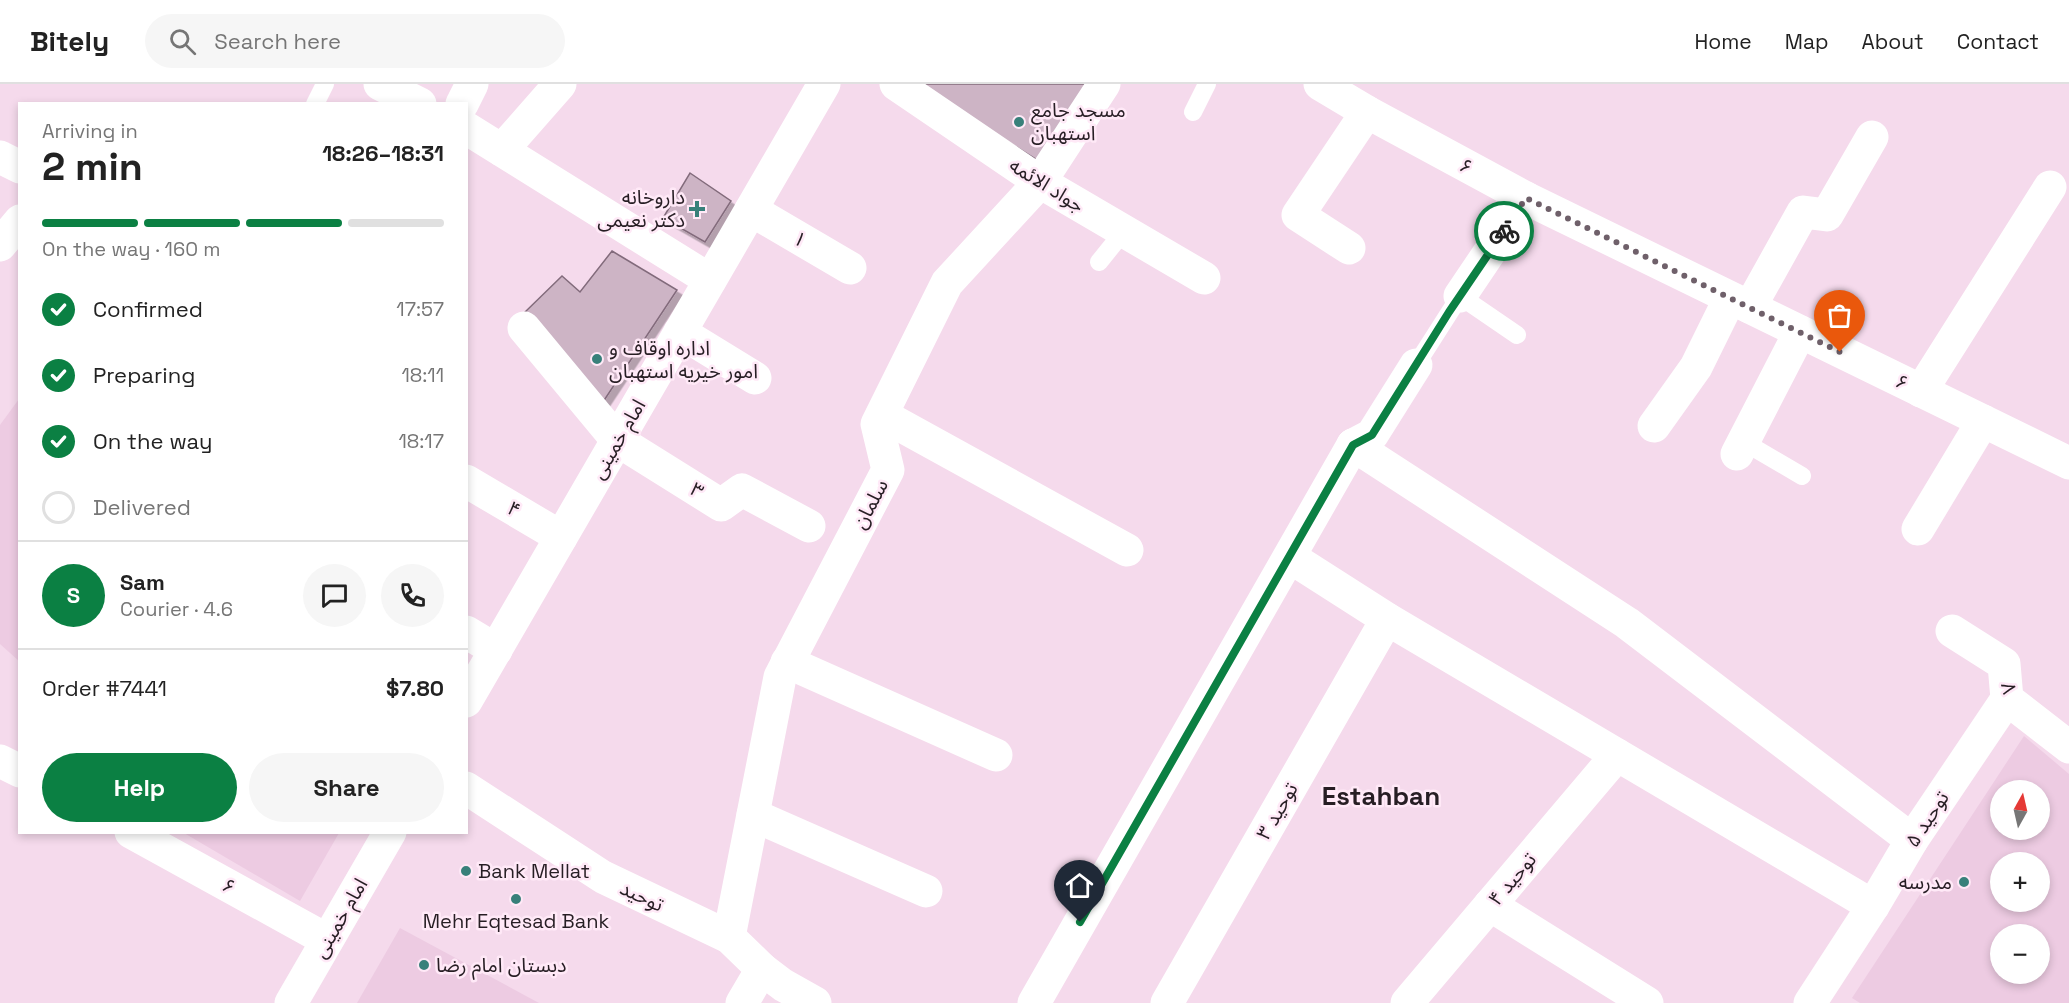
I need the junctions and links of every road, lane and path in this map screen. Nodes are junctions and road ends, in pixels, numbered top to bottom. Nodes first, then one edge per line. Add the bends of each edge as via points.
1 (325, 84) edge
2 (380, 84) edge
3 (472, 84) edge
4 (560, 84) edge
5 (824, 84) edge
6 (896, 84) edge
7 (1104, 84) edge
8 (1207, 84) edge
9 (1320, 84) edge
10 (316, 102) edge
11 (416, 102) edge
12 (463, 102) edge
13 (1193, 112) dead end
14 (1367, 112) junction
15 (468, 129) edge
16 (1872, 137) dead end
17 (502, 150) junction
18 (0, 157) edge
19 (18, 166) edge
20 (1040, 182) junction
21 (2050, 187) dead end
22 (1526, 198) junction
23 (751, 210) junction
24 (18, 223) edge
25 (1124, 231) junction
26 (0, 245) edge
27 (1349, 248) dead end
28 (1099, 261) dead end
29 (850, 268) dead end
30 (1204, 278) dead end
31 (710, 280) junction
32 (1460, 296) junction
33 (1740, 303) junction
34 (524, 328) dead end
35 (680, 332) junction
36 (1800, 332) junction
37 (1517, 336) dead end
38 (1416, 365) joint
39 (755, 378) dead end
40 (1921, 391) junction
41 (882, 415) junction
42 (1983, 421) junction
43 (1654, 426) dead end
44 (617, 440) junction
45 (1353, 445) junction
46 (1740, 448) joint
47 (2069, 463) edge
48 (1802, 476) dead end
49 (468, 481) edge
50 (809, 526) dead end
51 (1918, 530) dead end
52 (561, 537) junction
53 (1127, 550) dead end
54 (1290, 557) junction
55 (1387, 619) junction
56 (1952, 631) dead end
57 (468, 633) edge
58 (496, 650) junction
59 (788, 662) junction
60 (468, 698) edge
61 (2007, 699) junction
62 (2066, 739) edge
63 (996, 755) dead end
64 (1617, 755) junction
65 (0, 761) edge
66 (18, 770) edge
67 (468, 789) edge
68 (753, 815) junction
69 (135, 834) edge
70 (389, 834) edge
71 (1912, 840) junction
72 (926, 891) dead end
73 (1490, 905) junction
74 (1873, 906) junction
75 (729, 937) junction
76 (327, 940) junction
77 (773, 986) edge
78 (291, 1003) edge
79 (742, 1003) edge
80 (815, 1003) edge
81 (1034, 1003) edge
82 (1167, 1003) edge
83 (1407, 1003) edge
84 (1647, 1003) edge
85 (1810, 1003) edge

1 - 10 lane
2 - 11 street
3 - 12 street
4 - 17 street
5 - 23 street, امام خمینی
6 - 20 street, جواد الائمه
7 - 20 street, سلمان
8 - 13 lane
9 - 14 street, ۶
14 - 22 street, ۶
14 - 27 street via 1298,214
15 - 17 street
16 - 33 street via 1827,215 1803,212
17 - 31 street
18 - 19 street
20 - 25 street, جواد الائمه
20 - 41 street, سلمان via 947,282
21 - 40 street
22 - 32 street
22 - 33 street, ۶
23 - 29 street, ۱
23 - 31 street, امام خمینی
24 - 26 street
25 - 28 lane
25 - 30 street, جواد الائمه
31 - 35 street, امام خمینی
32 - 37 lane
32 - 38 lane
33 - 36 street, ۶
33 - 43 street
34 - 44 street
35 - 39 street
35 - 44 street, امام خمینی
36 - 40 street, ۶
36 - 46 street
38 - 45 street via 1372,435
40 - 42 street, ۶
41 - 53 street
41 - 59 street, سلمان via 878,424 888,470
42 - 47 street, ۶
42 - 51 street
44 - 50 street, ۳ via 722,506 742,490
44 - 52 street, امام خمینی
45 - 54 street
45 - 71 street via 1627,623
46 - 48 lane
49 - 52 street, ۴
52 - 58 street, امام خمینی
54 - 55 street
54 - 81 street
55 - 64 street
55 - 82 street, توحید ۳
56 - 61 street, ۸ via 2004,664
57 - 58 street
58 - 60 street, امام خمینی
59 - 63 street
59 - 68 street, سلمان via 780,677
61 - 62 street, ۸
61 - 71 street, توحید ۵
64 - 73 street, توحید ۴
64 - 74 street
65 - 66 street
67 - 75 street, توحید via 603,877
68 - 72 street
68 - 75 street, سلمان
69 - 76 street, ۶
70 - 76 street, امام خمینی
71 - 74 street, توحید ۵
73 - 83 street, توحید ۴
73 - 84 street
74 - 85 street, توحید ۵
75 - 77 street, توحید
76 - 78 street, امام خمینی
77 - 79 street
77 - 80 street, توحید

